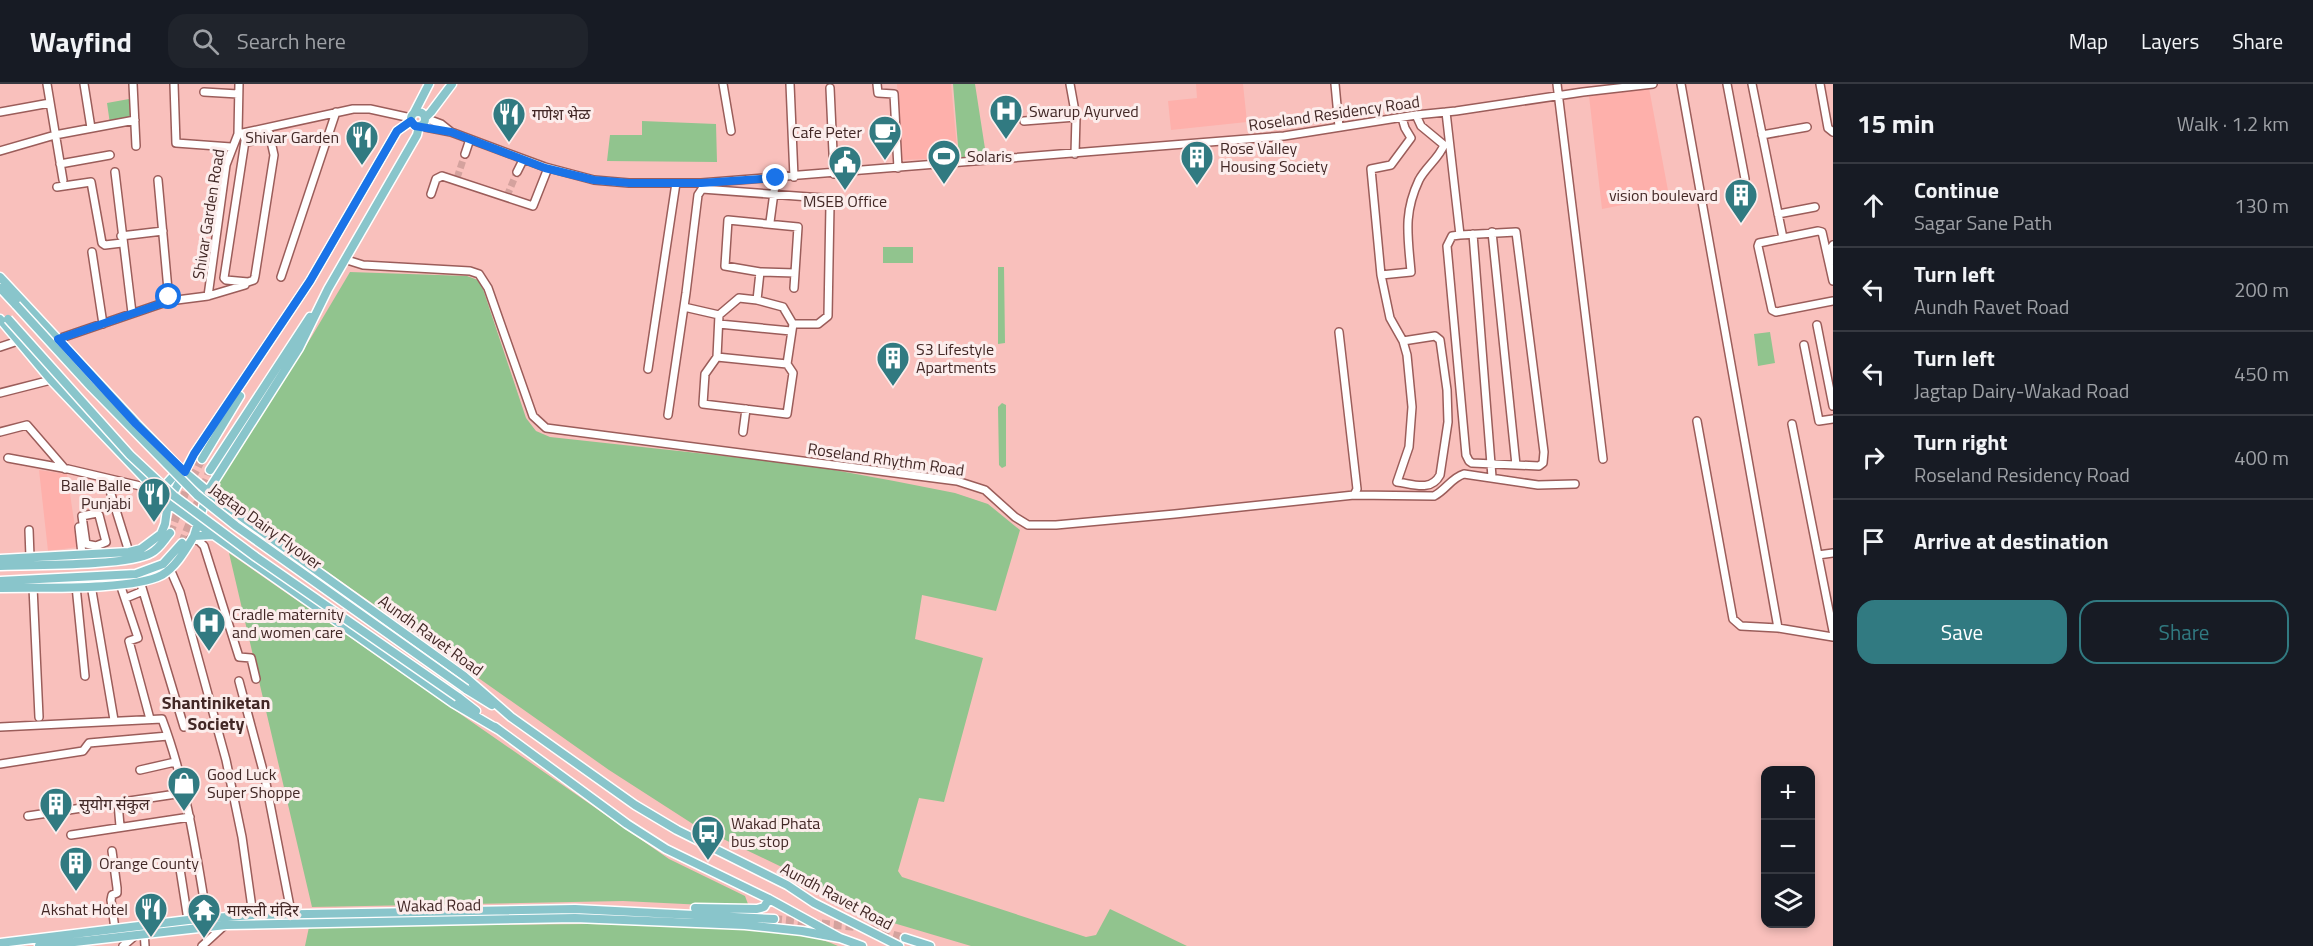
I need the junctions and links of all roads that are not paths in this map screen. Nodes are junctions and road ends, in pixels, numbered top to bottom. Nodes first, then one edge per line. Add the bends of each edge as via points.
1 (47, 84) edge
2 (84, 84) edge
3 (133, 84) edge
4 (174, 84) edge
5 (239, 84) edge
6 (429, 84) edge
7 (452, 84) edge
8 (723, 84) edge
9 (790, 84) edge
10 (878, 84) edge
11 (1070, 84) edge
12 (1335, 84) edge
13 (1557, 84) edge
14 (1653, 84) edge
15 (1681, 84) edge
16 (1727, 84) edge
17 (1752, 84) edge
18 (1820, 84) edge
19 (830, 88) dead end
20 (204, 92) dead end
21 (238, 94) junction
22 (1557, 96) junction
23 (50, 103) junction
24 (0, 112) edge
25 (336, 112) junction
26 (1446, 112) junction
27 (1416, 115) junction
28 (1076, 117) junction
29 (418, 118) junction
30 (1402, 118) junction
31 (135, 120) junction
32 (1024, 121) dead end
33 (1421, 126) junction
34 (1807, 127) dead end
35 (91, 128) junction
36 (268, 128) junction
37 (1339, 128) junction
38 (731, 131) dead end
39 (1833, 132) edge
40 (241, 133) junction
41 (56, 135) junction
42 (1762, 135) junction
43 (270, 138) junction
44 (1411, 138) junction
45 (470, 139) junction
46 (244, 141) junction
47 (136, 146) dead end
48 (231, 147) junction
49 (0, 151) edge
50 (465, 154) tunnel mouth
51 (1075, 154) junction
52 (110, 155) dead end
53 (523, 159) junction
54 (60, 164) junction
55 (548, 168) junction
56 (898, 168) junction
57 (115, 172) dead end
58 (517, 172) tunnel mouth
59 (834, 174) junction
60 (794, 177) junction
61 (776, 178) junction
62 (1745, 179) dead end
63 (63, 180) dead end
64 (158, 180) dead end
65 (676, 183) junction
66 (57, 187) dead end
67 (774, 193) junction
68 (431, 194) dead end
69 (1815, 207) dead end
70 (1778, 214) junction
71 (770, 222) junction
72 (163, 231) junction
73 (1492, 232) junction
74 (1473, 234) junction
75 (1460, 235) junction
76 (1783, 238) junction
77 (122, 240) junction
78 (1833, 245) edge
79 (92, 252) dead end
80 (347, 260) junction
81 (1833, 261) edge
82 (760, 272) junction
83 (795, 273) junction
84 (1381, 275) junction
85 (0, 277) edge
86 (281, 277) dead end
87 (1833, 281) edge
88 (245, 285) dead end
89 (0, 288) edge
90 (794, 288) dead end
91 (328, 289) junction
92 (11, 294) junction
93 (299, 295) junction
94 (208, 296) junction
95 (757, 300) junction
96 (169, 301) junction
97 (1833, 301) edge
98 (684, 307) junction
99 (0, 312) edge
100 (132, 313) junction
101 (719, 315) junction
102 (4, 319) edge
103 (103, 324) junction
104 (719, 324) junction
105 (1817, 325) dead end
106 (792, 328) junction
107 (1339, 332) dead end
108 (58, 339) junction
109 (18, 341) junction
110 (1403, 341) junction
111 (1804, 345) dead end
112 (0, 348) edge
113 (717, 357) junction
114 (788, 364) junction
115 (648, 369) dead end
116 (51, 380) junction
117 (0, 393) edge
118 (1833, 406) edge
119 (746, 410) junction
120 (668, 415) dead end
121 (1833, 419) edge
122 (1697, 421) dead end
123 (1792, 424) dead end
124 (0, 432) edge
125 (743, 432) dead end
126 (198, 457) junction
127 (8, 458) dead end
128 (1603, 459) dead end
129 (1492, 463) junction
130 (1516, 465) junction
131 (65, 468) junction
132 (183, 470) junction
133 (210, 470) tunnel mouth
134 (1492, 477) junction
135 (106, 478) junction
136 (1575, 484) dead end
137 (208, 491) junction
138 (156, 492) junction
139 (1354, 495) junction
140 (168, 503) junction
141 (78, 515) dead end
142 (196, 524) junction
143 (29, 530) dead end
144 (170, 533) tunnel mouth
145 (214, 535) junction
146 (189, 539) junction
147 (97, 550) junction
148 (129, 552) junction
149 (1833, 553) edge
150 (82, 554) junction
151 (1818, 555) junction
152 (30, 557) junction
153 (0, 560) edge
154 (0, 566) edge
155 (170, 569) junction
156 (0, 581) edge
157 (140, 581) junction
158 (120, 584) junction
159 (91, 585) junction
160 (76, 586) junction
161 (33, 587) junction
162 (0, 588) edge
163 (143, 591) junction
164 (126, 598) junction
165 (1778, 628) junction
166 (1833, 631) edge
167 (1833, 637) edge
168 (85, 676) dead end
169 (256, 679) dead end
170 (239, 681) dead end
171 (39, 717) dead end
172 (511, 717) junction
173 (150, 719) junction
174 (114, 720) junction
175 (0, 727) edge
176 (184, 727) dead end
177 (499, 730) junction
178 (168, 736) junction
179 (175, 762) junction
180 (0, 764) edge
181 (140, 770) dead end
182 (183, 793) junction
183 (118, 803) junction
184 (28, 816) dead end
185 (190, 817) junction
186 (120, 826) junction
187 (71, 835) dead end
188 (112, 851) dead end
189 (180, 869) dead end
190 (769, 899) junction
191 (574, 909) junction
192 (253, 915) junction
193 (207, 918) junction
194 (774, 918) tunnel mouth
195 (292, 919) junction
196 (188, 920) junction
197 (227, 921) junction
198 (115, 929) junction
199 (141, 931) junction
200 (105, 937) junction
201 (840, 938) junction
202 (902, 942) edge
203 (0, 943) edge
204 (42, 946) edge
205 (97, 946) edge
206 (123, 946) edge
207 (145, 946) edge
208 (202, 946) edge
209 (862, 946) edge
210 (930, 946) edge

1 - 23 street
2 - 35 street
3 - 31 street
4 - 48 street via 176,143
5 - 21 street
6 - 29 main road
7 - 29 main road
8 - 38 street
9 - 60 street
10 - 56 street via 878,93 894,94
11 - 28 street
12 - 37 street
13 - 22 street
14 - 22 street, Roseland Residency Road
15 - 165 street
16 - 62 street
17 - 42 street
18 - 39 street via 1828,128
19 - 59 street
20 - 21 street
21 - 40 street
22 - 26 street, Roseland Residency Road
22 - 128 street
23 - 24 street
23 - 41 street
25 - 29 street, Shivar Garden Road via 370,110
25 - 36 street, Shivar Garden Road
25 - 86 street
26 - 27 street, Roseland Residency Road
26 - 75 street
27 - 30 street, Roseland Residency Road
27 - 33 street
28 - 32 street
28 - 51 street
29 - 45 street, Roseland Residency Road via 441,124
29 - 80 main road via 417,135
29 - 93 main road via 397,131
30 - 37 street, Roseland Residency Road
30 - 44 street
31 - 35 street
31 - 47 street
33 - 44 street
33 - 84 street via 1444,145 1420,178 1410,203 1406,230 1411,272
34 - 42 street
35 - 41 street
36 - 40 street, Shivar Garden Road
36 - 43 street
37 - 51 street, Roseland Residency Road
40 - 46 street
40 - 48 street, Shivar Garden Road
41 - 49 street
41 - 54 street
42 - 70 street
43 - 46 street
43 - 46 street via 274,155 255,276 248,282 224,278
44 - 84 street via 1391,165 1371,169
45 - 50 street
45 - 53 street, Roseland Residency Road
48 - 94 street, Shivar Garden Road
51 - 56 street, Roseland Residency Road
52 - 54 street
53 - 55 street, Roseland Residency Road
53 - 58 street
54 - 63 street
55 - 65 street, Roseland Residency Road via 594,180
55 - 68 street via 533,206 442,176
56 - 59 street, Roseland Residency Road
57 - 77 street
59 - 60 street, Roseland Residency Road
60 - 61 street, Roseland Residency Road
61 - 65 street, Roseland Residency Road
61 - 67 street
64 - 72 street
65 - 115 street
66 - 77 street via 91,182 102,243
67 - 71 street
67 - 98 street via 707,189 699,192
67 - 106 street via 823,198 830,205 828,316 818,324
69 - 70 street
70 - 76 street
71 - 82 street via 728,220 724,266
71 - 83 street via 798,227
72 - 77 street
72 - 96 street
73 - 74 street
73 - 130 street
73 - 130 street via 1516,232 1544,452 1544,463 1539,466
74 - 75 street
74 - 129 street
75 - 129 street via 1452,236 1447,246 1466,455 1472,463
76 - 87 street via 1822,232
76 - 97 street via 1758,246 1773,310
77 - 100 street
78 - 81 street
79 - 103 street
80 - 91 main road
80 - 139 street, Roseland Rhythm Road via 363,265 479,274 488,288 533,416 546,428 558,431 957,482 985,490 1028,525
82 - 83 street
82 - 95 street
83 - 90 street
84 - 110 street via 1390,318
85 - 92 main road, Aundh Ravet Road
88 - 94 street
89 - 92 main road, Aundh Ravet Road
91 - 133 main road
91 - 137 main road via 269,399
92 - 108 main road, Aundh Ravet Road
92 - 172 main road, Jagtap Dairy Flyover, bridge via 16,305 107,404 197,495 466,689
93 - 126 main road
93 - 126 main road via 292,316
94 - 96 street
95 - 101 street via 740,298
95 - 106 street via 783,307
96 - 100 street
98 - 101 street
98 - 120 street
99 - 102 main road, Jagtap Dairy Flyover
100 - 103 street
101 - 104 street
102 - 109 main road
102 - 177 main road, Jagtap Dairy Flyover, bridge via 130,455 174,496
103 - 108 street
104 - 106 street
104 - 113 street
105 - 118 street
106 - 114 street
107 - 139 street via 1357,489
108 - 132 main road, Aundh Ravet Road
109 - 112 street
109 - 116 main road
110 - 110 street via 1435,336 1440,340 1448,422 1440,475 1431,486 1397,482 1409,447 1412,408
111 - 121 street via 1819,421
113 - 114 street
113 - 119 street via 705,374 703,404
114 - 119 street via 793,373 787,414
116 - 117 street
116 - 138 main road
119 - 125 street
122 - 165 street via 1733,619 1741,626
123 - 151 street
124 - 131 street via 27,425
126 - 132 main road
127 - 131 street
129 - 130 street
129 - 134 street
131 - 135 street
132 - 137 main road, Aundh Ravet Road
132 - 138 main road
132 - 140 main road
134 - 136 street, Roseland Rhythm Road via 1538,485
134 - 139 street, Roseland Rhythm Road via 1456,476 1443,492 1434,496
135 - 138 street
135 - 148 street
137 - 142 main road
137 - 172 main road, Aundh Ravet Road via 464,675
138 - 140 main road
140 - 142 main road
140 - 148 main road via 161,534 141,549
141 - 150 street
142 - 145 main road
142 - 146 main road
143 - 152 street
144 - 154 main road via 158,548 138,558
145 - 146 main road
145 - 177 main road via 453,703
146 - 155 main road
146 - 156 main road via 162,564 136,574
146 - 169 street via 204,546 239,657 251,658
147 - 147 street via 105,542 99,515 83,515 86,544
147 - 148 main road
147 - 150 main road
149 - 151 street
150 - 152 main road
151 - 166 street
152 - 153 main road
155 - 157 main road via 161,576
155 - 192 street via 177,581 226,760
157 - 158 main road
157 - 163 street
158 - 159 main road
158 - 164 street
159 - 160 main road
159 - 174 street
160 - 161 main road
160 - 168 street
161 - 162 main road
161 - 171 street
163 - 164 street
163 - 176 street
164 - 173 street via 138,638 129,641
165 - 167 street
170 - 195 street via 265,778
172 - 202 main road, Aundh Ravet Road via 669,825 787,885 814,903
173 - 174 street
173 - 178 street via 162,719
174 - 175 street
177 - 190 main road, Aundh Ravet Road via 666,849
178 - 179 street
178 - 180 street via 89,743 83,751
179 - 181 street
179 - 182 street
182 - 183 street
182 - 185 street
183 - 184 street
183 - 186 street
185 - 186 street
185 - 193 street
186 - 187 street
188 - 198 street via 117,888 111,900
189 - 196 street
190 - 191 main road via 764,907 745,910 611,905
190 - 201 main road, Aundh Ravet Road
191 - 194 main road
191 - 195 main road, Wakad Road
192 - 195 main road, Wakad Road
192 - 197 main road, Wakad Road
193 - 196 main road, Wakad Road
193 - 197 main road, Wakad Road
195 - 197 main road, Wakad Road
195 - 201 main road, Wakad Road via 575,918 745,925
196 - 199 main road, Wakad Road
197 - 199 main road, Wakad Road
197 - 208 street
198 - 199 main road, Wakad Road
198 - 203 main road, Wakad Road
199 - 200 main road, Wakad Road
199 - 206 street
199 - 207 street
200 - 204 main road, Wakad Road
200 - 205 street
201 - 209 main road, Aundh Ravet Road
202 - 210 main road, Aundh Ravet Road

